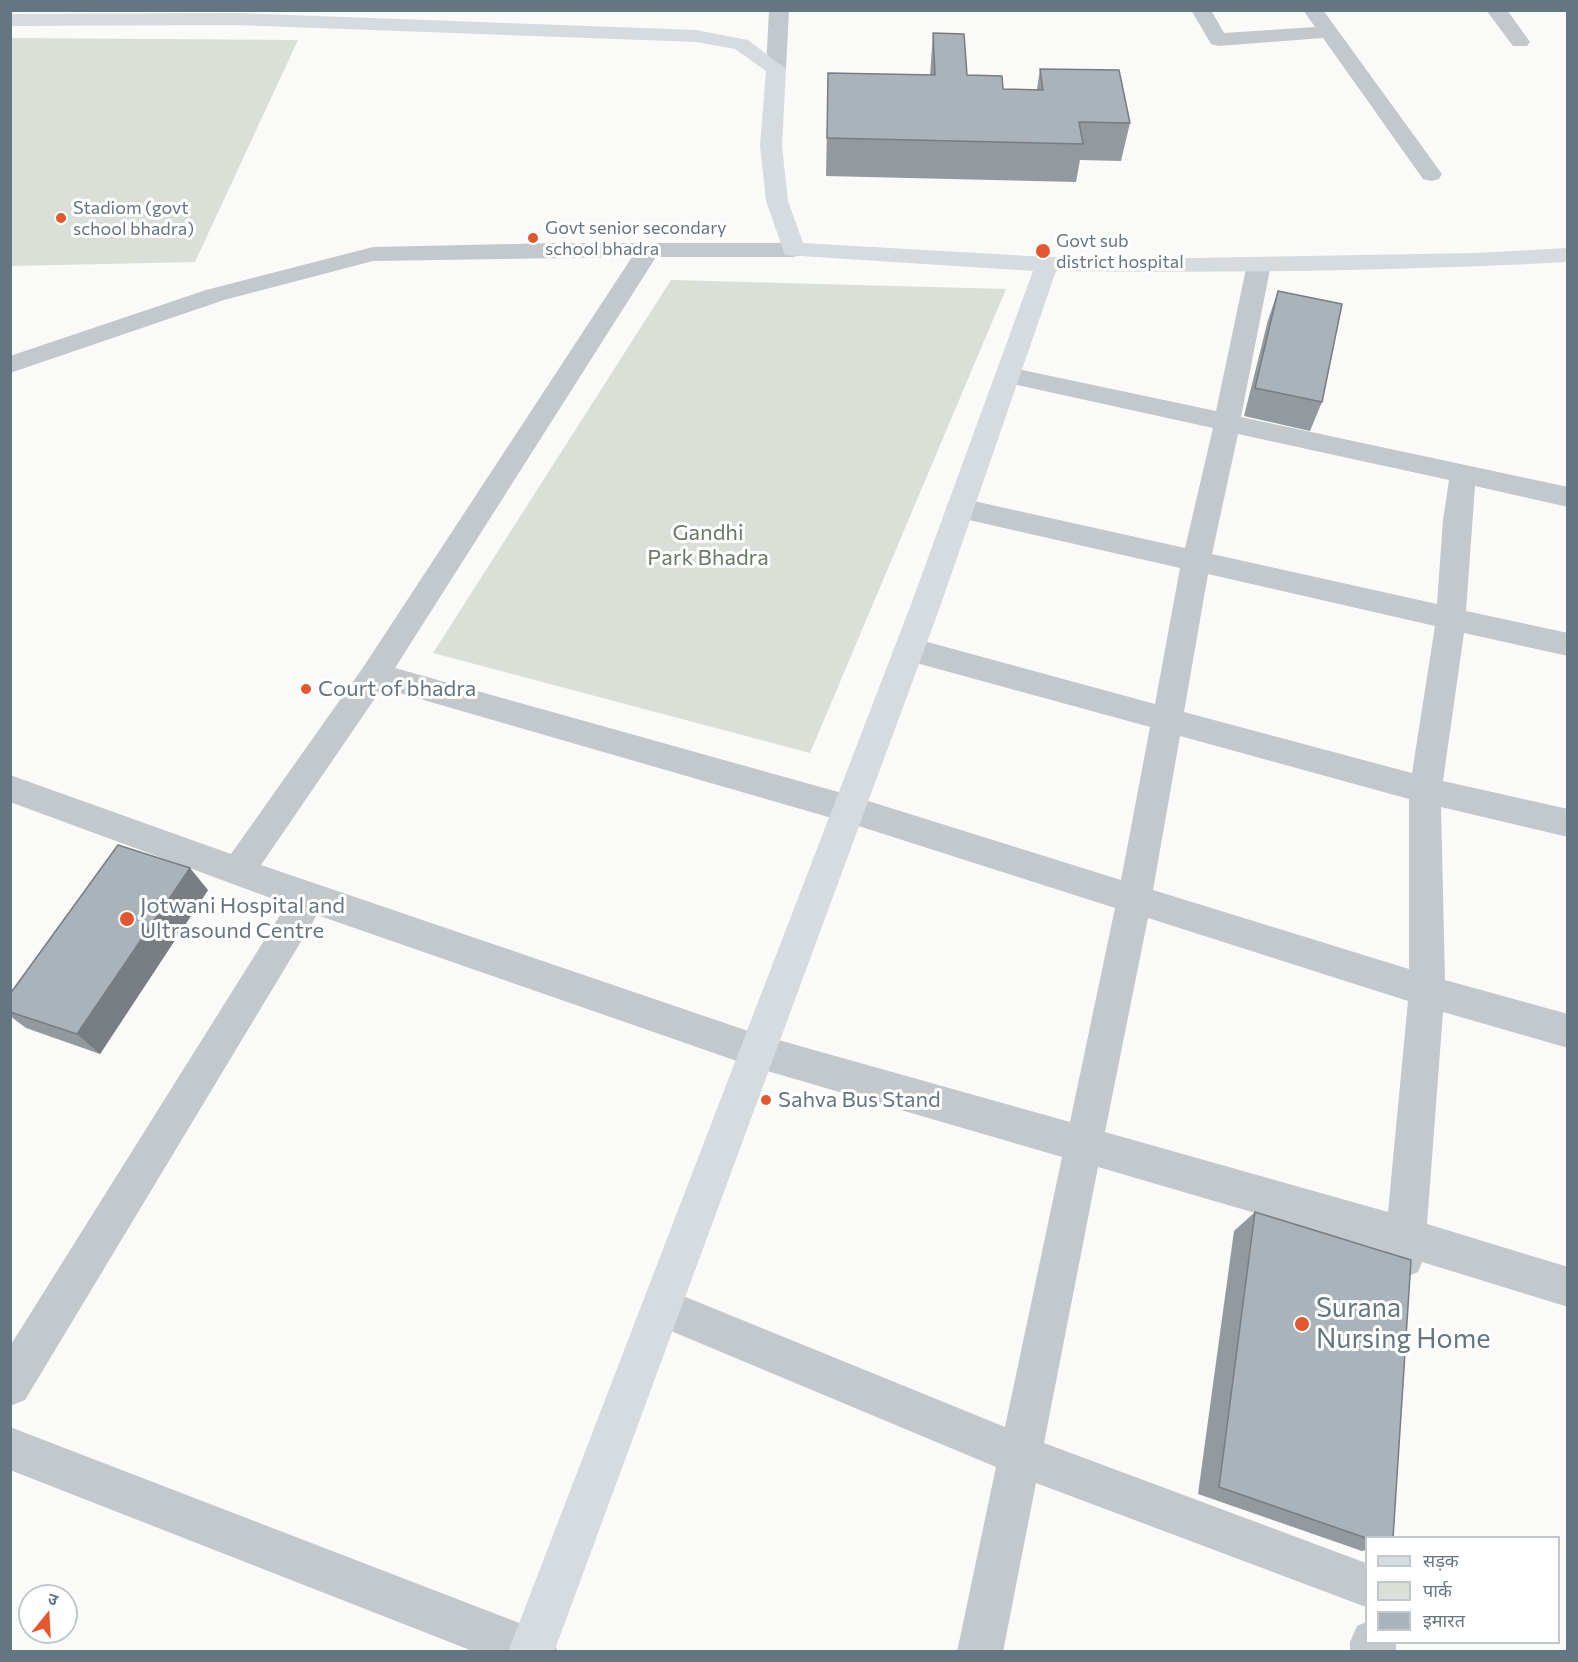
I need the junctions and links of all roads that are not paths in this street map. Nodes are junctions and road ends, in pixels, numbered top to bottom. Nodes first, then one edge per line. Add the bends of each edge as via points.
1 (779, 10) edge
2 (1201, 10) edge
3 (1313, 10) edge
4 (1496, 10) edge
5 (238, 15) edge
6 (10, 20) edge
7 (1328, 33) junction
8 (1520, 42) dead end
9 (776, 69) junction
10 (1431, 174) dead end
11 (649, 250) junction
12 (793, 250) junction
13 (1568, 255) edge
14 (1047, 264) junction
15 (1259, 264) junction
16 (10, 365) edge
17 (1008, 375) junction
18 (1227, 423) junction
19 (1463, 475) junction
20 (1568, 497) edge
21 (960, 508) junction
22 (1196, 562) junction
23 (1451, 620) junction
24 (1568, 645) edge
25 (909, 650) junction
26 (375, 674) junction
27 (1167, 718) junction
28 (10, 788) edge
29 (1425, 790) junction
30 (849, 809) junction
31 (1568, 823) edge
32 (238, 871) junction
33 (310, 897) junction
34 (1134, 900) junction
35 (1426, 992) junction
36 (1568, 1031) edge
37 (757, 1051) junction
38 (1084, 1144) junction
39 (1406, 1237) junction
40 (1568, 1287) edge
41 (1401, 1295) edge
42 (661, 1306) junction
43 (10, 1385) edge
44 (10, 1448) edge
45 (1020, 1455) junction
46 (1365, 1585) edge
47 (532, 1651) edge
48 (980, 1652) edge

1 - 9 street
2 - 7 street via 1218,40
3 - 7 street
4 - 8 street
5 - 6 main road
5 - 9 main road via 696,36 741,44
7 - 10 street
9 - 12 main road via 771,146 777,201
11 - 12 street
11 - 16 street via 373,254 215,296
11 - 26 street
12 - 14 main road
13 - 15 main road
14 - 15 main road
14 - 17 main road
15 - 18 street
17 - 18 street
17 - 21 main road
18 - 19 street
18 - 22 street
19 - 20 street
19 - 23 street
21 - 22 street
21 - 25 main road
22 - 23 street
22 - 27 street
23 - 24 street
23 - 29 street
25 - 27 street
25 - 30 main road
26 - 30 street
26 - 32 street
27 - 29 street
27 - 34 street
28 - 32 street
29 - 31 street
29 - 35 street
30 - 34 street
30 - 37 main road
32 - 33 street
33 - 37 street
33 - 43 street
34 - 35 street
34 - 38 street
35 - 36 street
35 - 39 street
37 - 38 street
37 - 42 main road
38 - 39 street
38 - 45 street
39 - 40 street
39 - 41 street
42 - 45 street
42 - 47 main road
44 - 47 street
45 - 46 street
45 - 48 street

